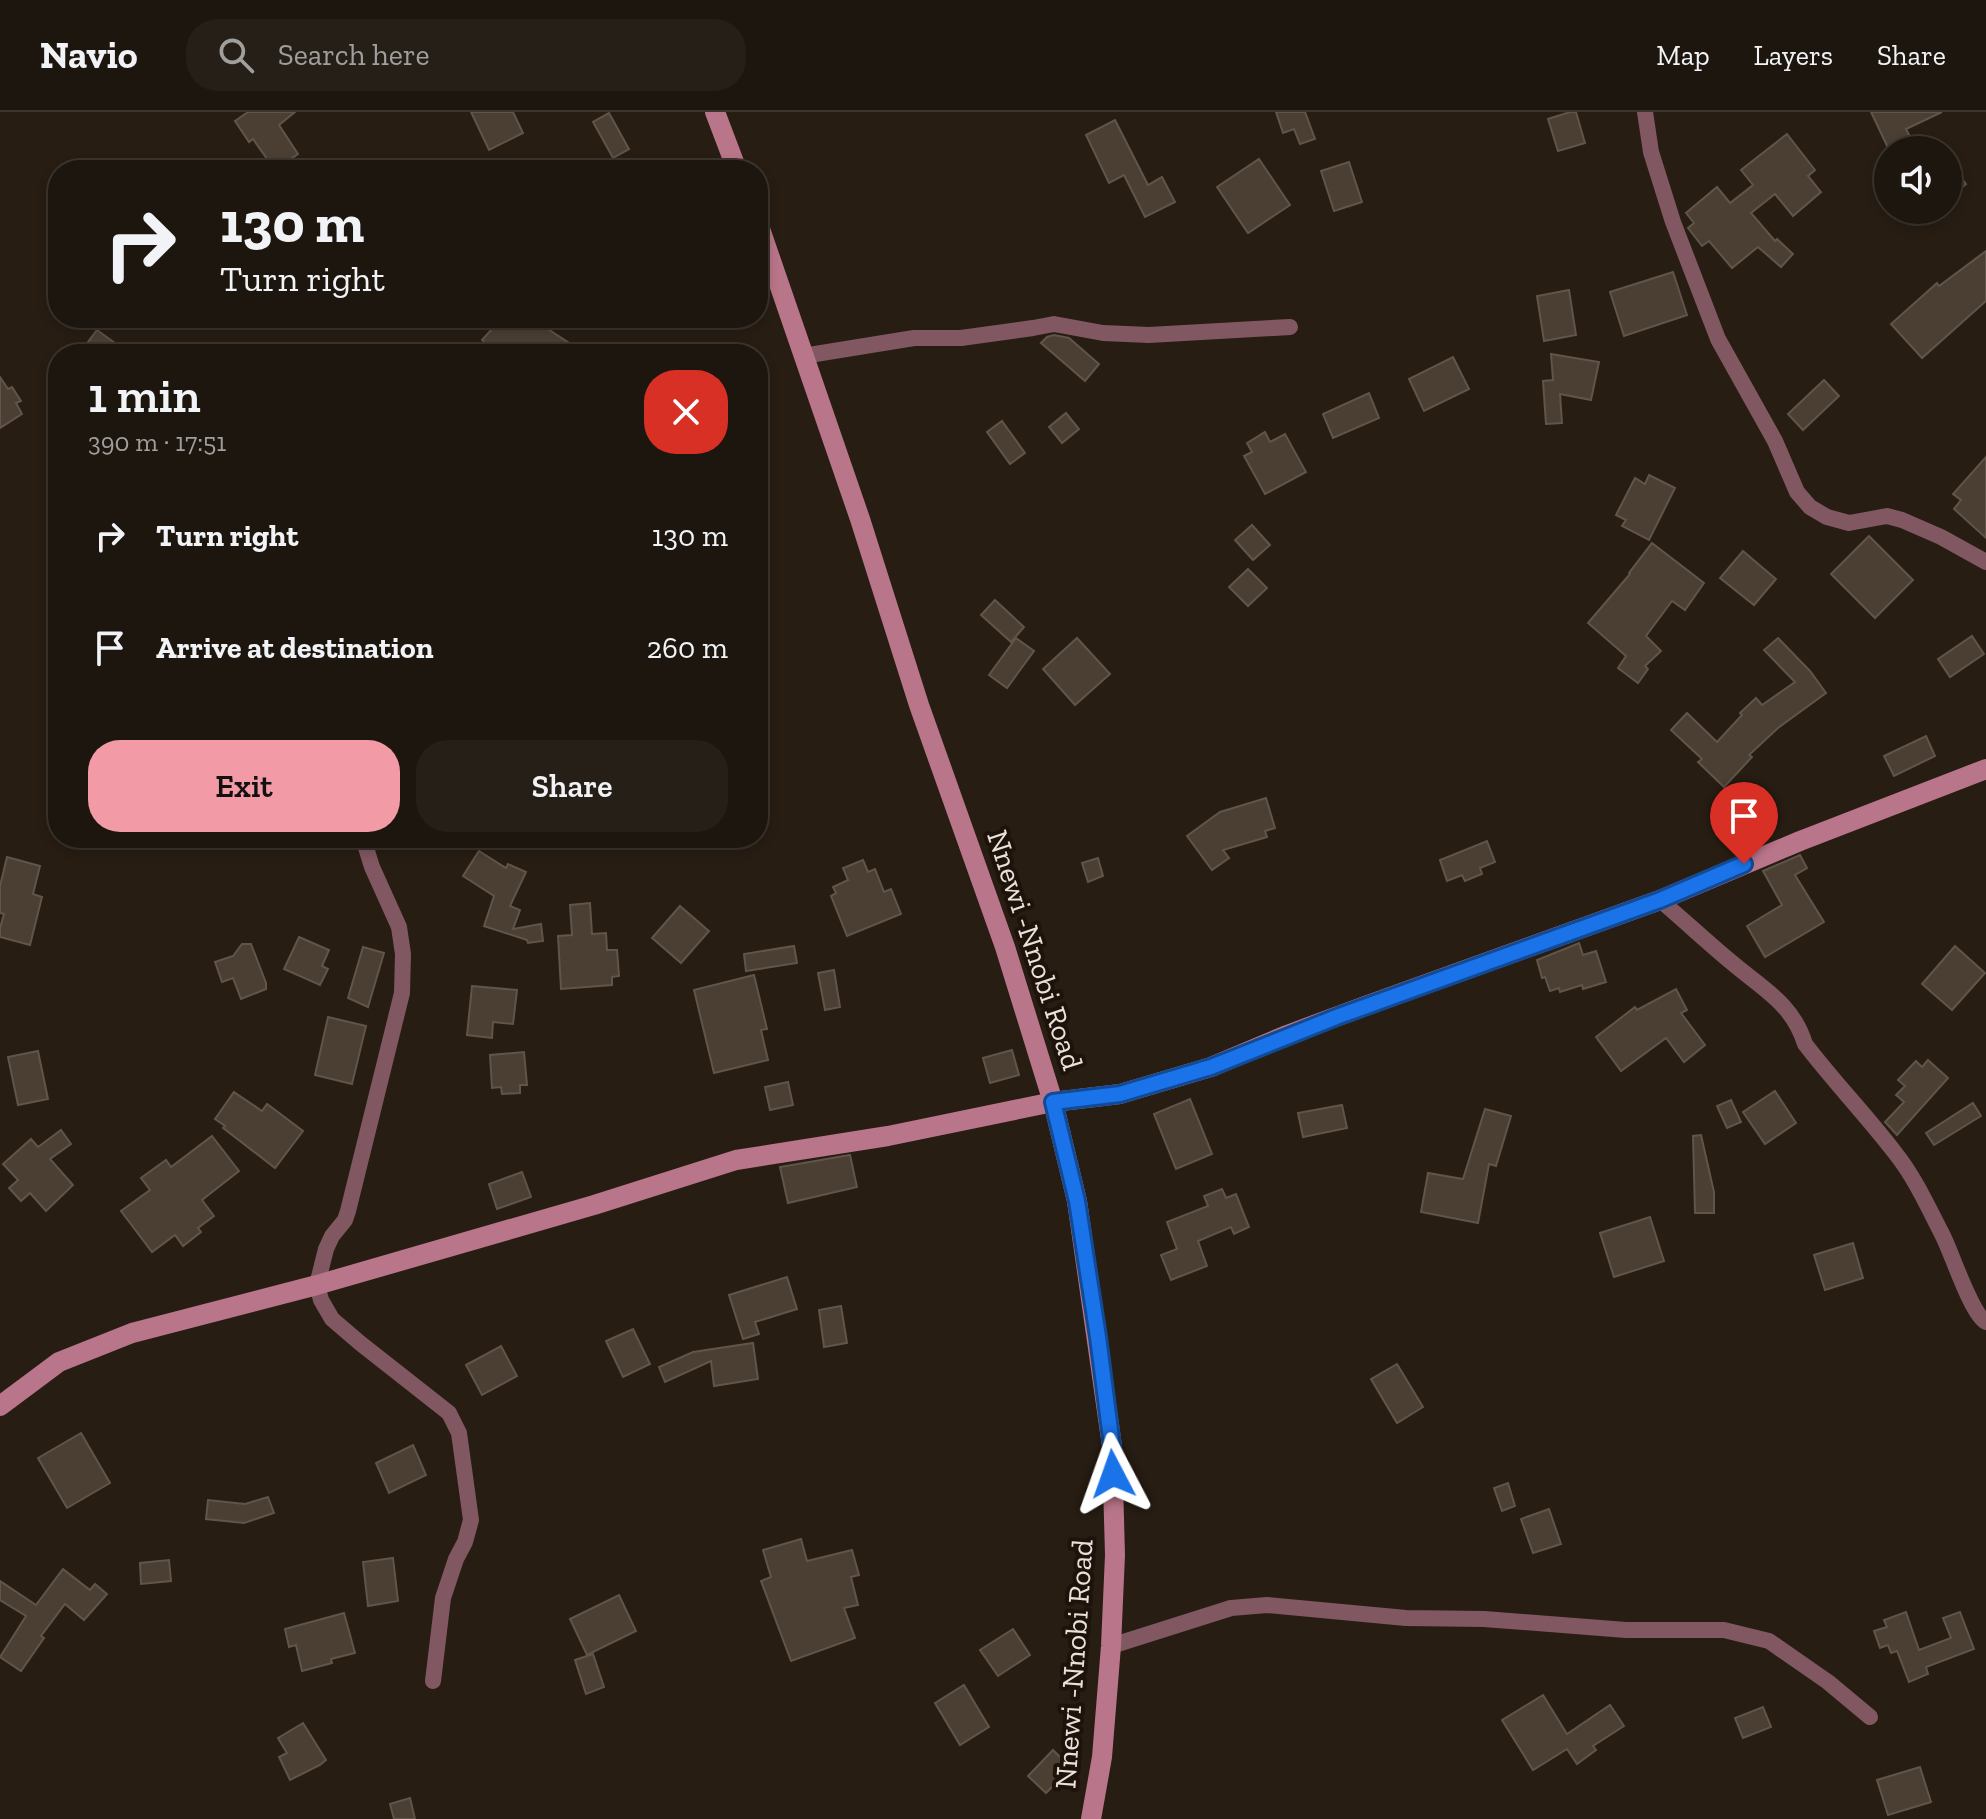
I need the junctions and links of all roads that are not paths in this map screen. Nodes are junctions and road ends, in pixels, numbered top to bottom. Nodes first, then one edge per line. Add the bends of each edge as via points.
1 (715, 112) edge
2 (1645, 112) edge
3 (733, 160) edge
4 (768, 253) edge
5 (1290, 327) dead end
6 (803, 356) junction
7 (1986, 562) edge
8 (1986, 769) edge
9 (366, 848) edge
10 (1660, 900) junction
11 (1053, 1102) junction
12 (317, 1285) junction
13 (1986, 1322) edge
14 (0, 1406) edge
15 (1111, 1646) junction
16 (433, 1681) dead end
17 (1870, 1717) dead end
18 (1091, 1819) edge

1 - 3 street
2 - 7 street via 1651,152 1673,222 1718,339 1797,492 1827,517 1849,523 1887,516 1902,520
4 - 6 street, Nnewi -Nnobi Road
5 - 6 street via 1149,335 1054,324
6 - 11 street, Nnewi -Nnobi Road
8 - 10 street
9 - 12 street via 399,927 402,993 348,1211 326,1249
10 - 11 street via 1211,1067 1120,1094
10 - 13 street via 1791,1013 1805,1044 1898,1156
11 - 12 street via 736,1160
11 - 15 street, Nnewi -Nnobi Road via 1077,1201 1112,1446
12 - 14 street via 132,1333 59,1362
12 - 16 street via 332,1319 449,1413 459,1433 471,1520 443,1598
15 - 17 street via 1231,1608 1267,1605 1406,1618 1724,1630 1769,1641
15 - 18 street, Nnewi -Nnobi Road

